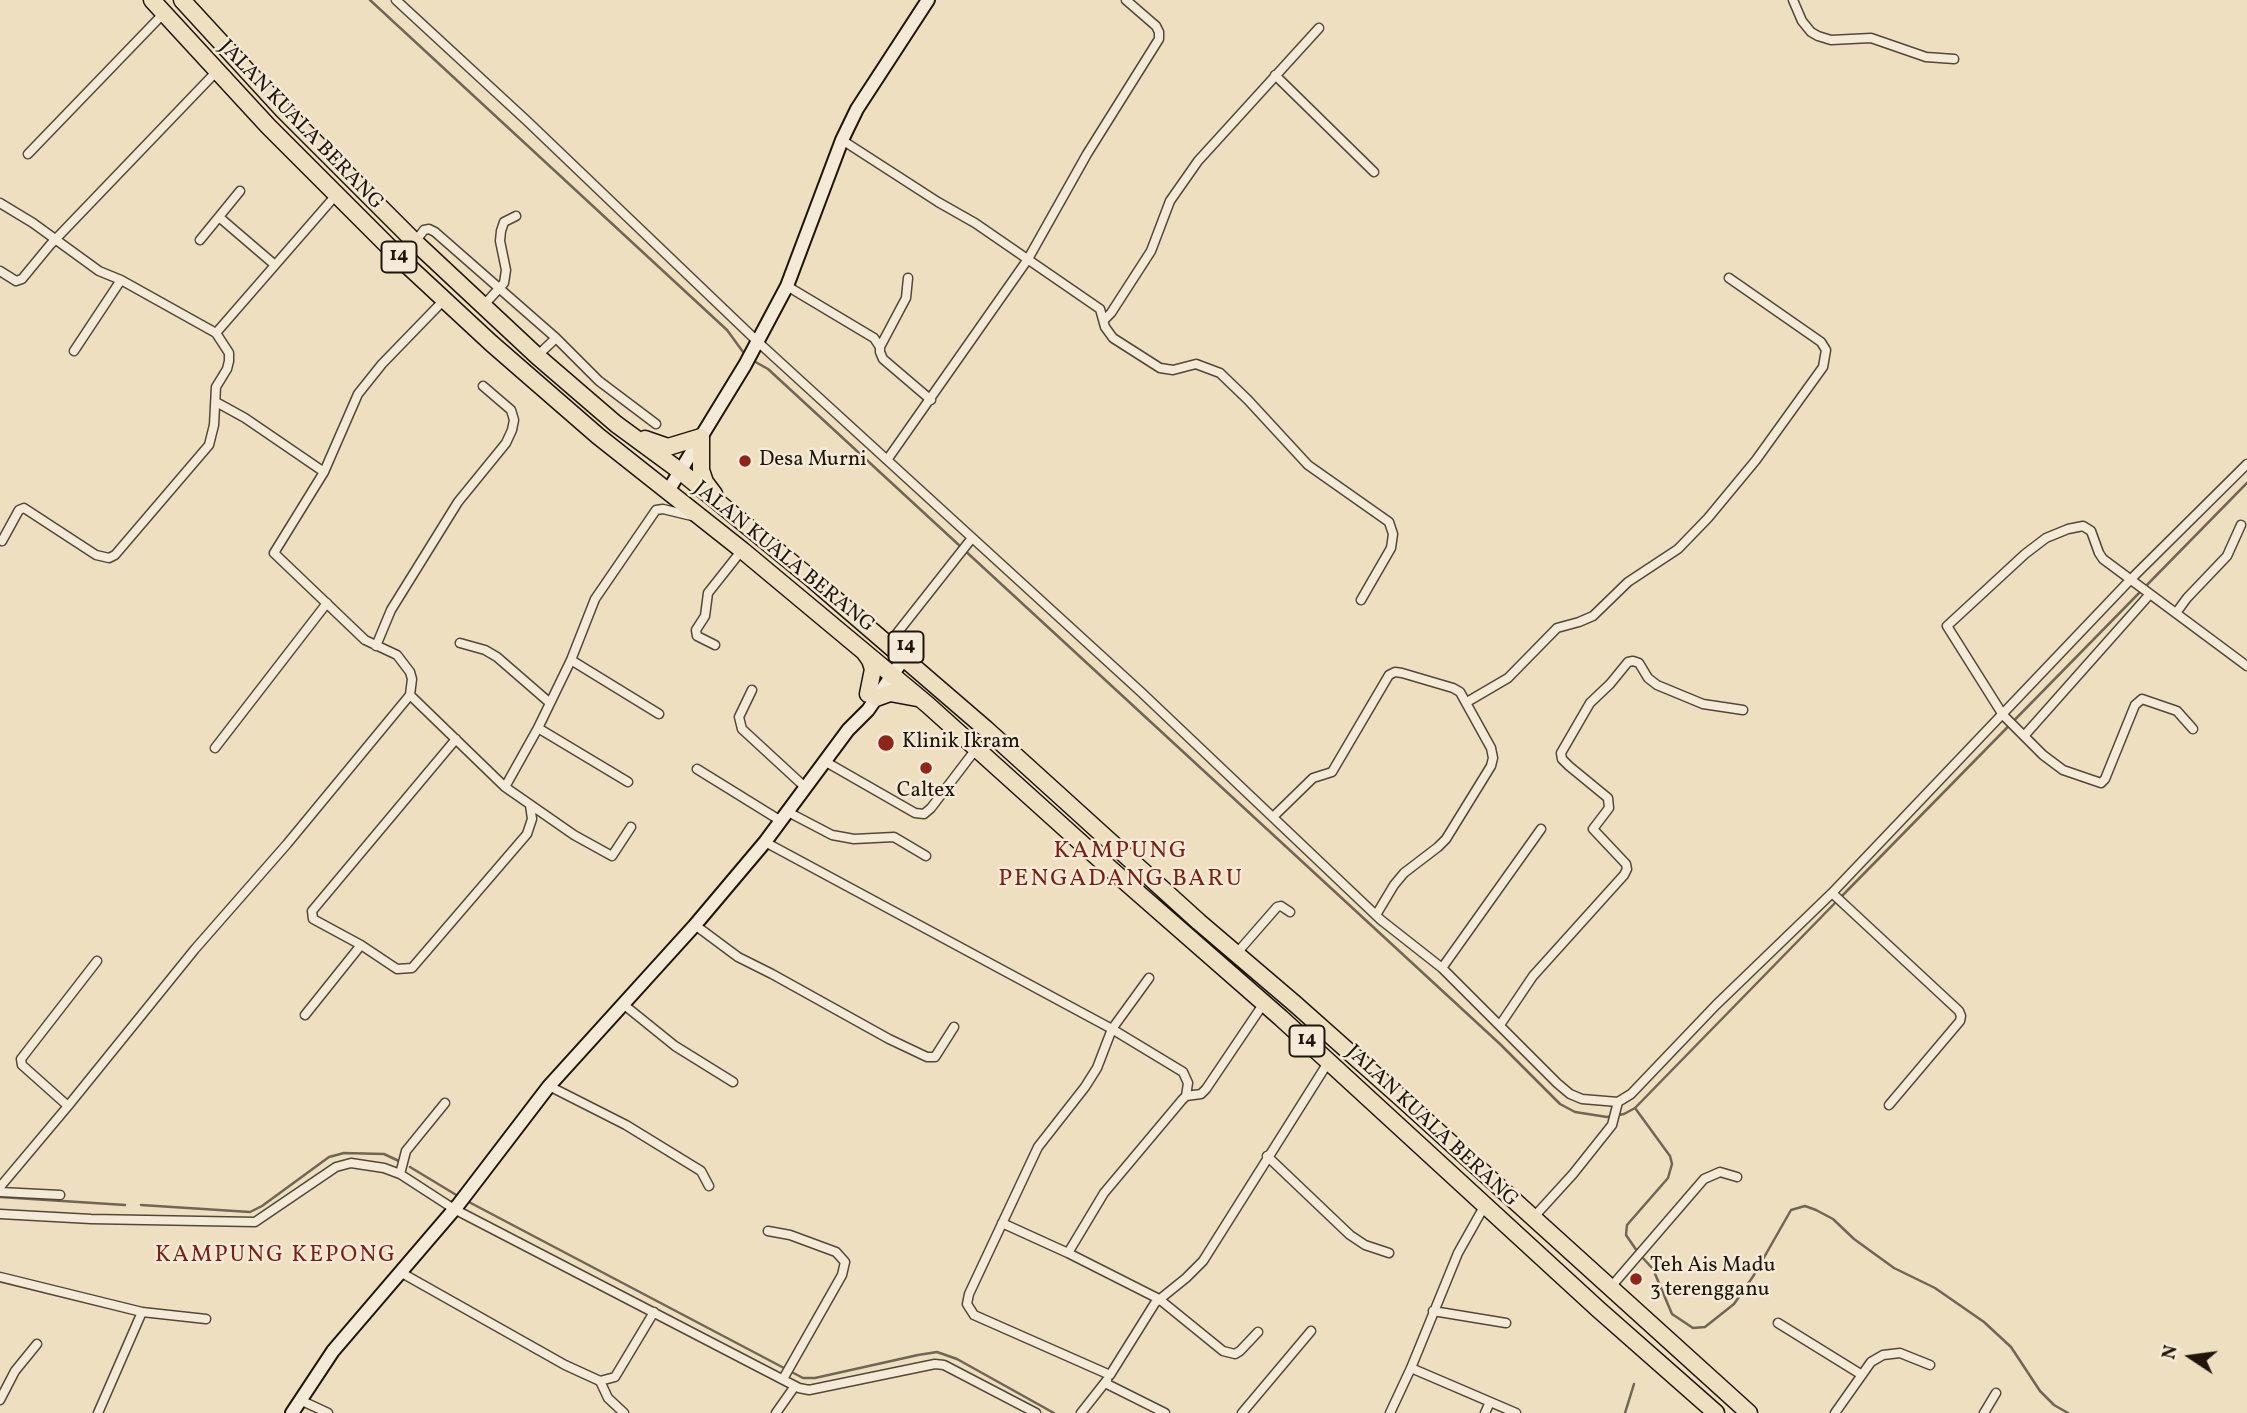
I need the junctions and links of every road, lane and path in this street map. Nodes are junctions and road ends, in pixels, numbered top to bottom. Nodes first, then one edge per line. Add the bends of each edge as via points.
1 (152, 0) edge
2 (182, 0) edge
3 (396, 0) edge
4 (928, 0) edge
5 (1126, 0) edge
6 (1793, 0) edge
7 (164, 13) junction
8 (1319, 28) dead end
9 (1954, 60) dead end
10 (217, 71) junction
11 (1275, 75) junction
12 (842, 140) junction
13 (28, 154) dead end
14 (1374, 172) dead end
15 (240, 191) dead end
16 (335, 195) junction
17 (0, 203) edge
18 (516, 216) dead end
19 (219, 217) junction
20 (55, 240) junction
21 (200, 240) dead end
22 (415, 242) junction
23 (1028, 259) junction
24 (275, 265) junction
25 (0, 271) edge
26 (908, 278) dead end
27 (1729, 278) dead end
28 (121, 280) junction
29 (787, 286) junction
30 (498, 289) junction
31 (444, 300) junction
32 (482, 306) junction
33 (1105, 319) junction
34 (216, 333) junction
35 (556, 338) junction
36 (757, 344) junction
37 (880, 347) junction
38 (74, 351) dead end
39 (537, 356) junction
40 (598, 381) junction
41 (483, 386) dead end
42 (584, 397) junction
43 (931, 400) junction
44 (216, 402) junction
45 (616, 424) junction
46 (656, 424) dead end
47 (598, 436) junction
48 (701, 437) junction
49 (887, 460) junction
50 (2247, 464) edge
51 (680, 471) junction
52 (324, 472) junction
53 (668, 491) junction
54 (704, 520) junction
55 (740, 521) junction
56 (2241, 525) dead end
57 (970, 540) junction
58 (2, 541) dead end
59 (742, 550) junction
60 (2134, 581) junction
61 (2149, 593) junction
62 (1361, 600) dead end
63 (327, 603) junction
64 (2176, 613) junction
65 (460, 643) dead end
66 (715, 645) dead end
67 (376, 646) junction
68 (862, 649) junction
69 (898, 649) junction
70 (571, 660) junction
71 (2247, 666) edge
72 (889, 671) junction
73 (752, 690) dead end
74 (410, 695) junction
75 (872, 696) junction
76 (1467, 702) junction
77 (550, 703) junction
78 (928, 705) junction
79 (1744, 710) dead end
80 (659, 714) dead end
81 (2006, 717) junction
82 (538, 728) junction
83 (986, 729) junction
84 (2193, 729) dead end
85 (2021, 732) junction
86 (456, 739) junction
87 (215, 748) dead end
88 (976, 749) junction
89 (826, 762) junction
90 (697, 769) dead end
91 (628, 782) dead end
92 (505, 787) junction
93 (806, 788) junction
94 (530, 805) junction
95 (784, 817) junction
96 (1273, 817) junction
97 (631, 827) dead end
98 (1541, 829) dead end
99 (765, 842) junction
100 (926, 856) dead end
101 (1835, 895) junction
102 (1290, 912) dead end
103 (1376, 915) junction
104 (695, 925) junction
105 (361, 945) junction
106 (1236, 954) junction
107 (97, 961) dead end
108 (1442, 968) junction
109 (1149, 978) dead end
110 (1264, 1003) junction
111 (623, 1004) junction
112 (305, 1015) dead end
113 (1500, 1026) junction
114 (954, 1027) dead end
115 (1112, 1028) junction
116 (1329, 1061) junction
117 (733, 1082) dead end
118 (549, 1086) junction
119 (1186, 1096) junction
120 (445, 1103) dead end
121 (1618, 1104) junction
122 (1889, 1105) dead end
123 (68, 1106) junction
124 (1267, 1156) junction
125 (400, 1174) junction
126 (1737, 1177) dead end
127 (709, 1186) dead end
128 (0, 1189) edge
129 (60, 1195) dead end
130 (1485, 1205) junction
131 (456, 1207) junction
132 (0, 1214) edge
133 (1532, 1219) junction
134 (1002, 1223) junction
135 (768, 1231) dead end
136 (1068, 1253) junction
137 (1389, 1254) dead end
138 (400, 1272) junction
139 (0, 1277) edge
140 (1610, 1289) junction
141 (1160, 1299) junction
142 (1433, 1311) junction
143 (142, 1312) junction
144 (654, 1312) junction
145 (206, 1319) dead end
146 (1506, 1323) dead end
147 (1778, 1323) dead end
148 (1311, 1331) dead end
149 (1258, 1332) dead end
150 (37, 1344) dead end
151 (1930, 1365) dead end
152 (1411, 1368) junction
153 (1111, 1375) junction
154 (1862, 1375) junction
155 (784, 1378) junction
156 (600, 1381) junction
157 (1105, 1383) junction
158 (795, 1386) junction
159 (1996, 1393) dead end
160 (0, 1400) edge
161 (300, 1400) junction
162 (1490, 1402) junction
163 (97, 1413) edge
164 (292, 1413) edge
165 (328, 1413) edge
166 (624, 1413) edge
167 (776, 1413) edge
168 (1036, 1413) edge
169 (1081, 1413) edge
170 (1165, 1413) edge
171 (1242, 1413) edge
172 (1390, 1413) edge
173 (1485, 1413) edge
174 (1516, 1413) edge
175 (1716, 1413) edge
176 (1749, 1413) edge
177 (1835, 1413) edge
178 (1984, 1413) edge

1 - 7 highway, JALAN KUALA BERANG / 14
2 - 22 highway, JALAN KUALA BERANG / 14 via 283,110
3 - 36 street
4 - 12 main road via 875,78
5 - 23 street via 1156,26 1160,39
6 - 9 street via 1802,21 1818,36 1831,40 1871,38 1926,57
7 - 10 highway, JALAN KUALA BERANG / 14
7 - 13 street
8 - 11 street
10 - 16 highway, JALAN KUALA BERANG / 14
10 - 20 street
11 - 14 street
11 - 33 street via 1184,179 1161,220 1151,251
12 - 23 street
12 - 29 main road
15 - 19 street
16 - 24 street
16 - 31 highway, JALAN KUALA BERANG / 14
17 - 20 street
18 - 30 street via 504,222 501,231 506,270
19 - 21 street
19 - 24 street
20 - 25 street via 19,281
20 - 28 street via 99,271
22 - 30 street via 424,230 435,232
22 - 32 highway, JALAN KUALA BERANG / 14
23 - 33 street via 1100,309
23 - 43 street
24 - 34 street
26 - 37 street via 906,298
27 - 76 street via 1821,342 1826,350 1822,367 1756,460 1678,549 1628,582 1593,615 1557,628 1508,678
28 - 34 street
28 - 38 street
29 - 36 main road
29 - 37 street via 874,338
30 - 32 street
30 - 35 street
31 - 47 highway, JALAN KUALA BERANG / 14
31 - 52 street via 358,394
32 - 39 highway, JALAN KUALA BERANG / 14
33 - 62 street via 1113,338 1160,368 1196,364 1213,368 1308,465 1390,522 1391,548
34 - 44 street via 229,353 227,369 216,387
35 - 39 street
35 - 40 street
36 - 48 main road
36 - 49 street
37 - 43 street via 883,359
39 - 42 highway, JALAN KUALA BERANG / 14
40 - 42 street
40 - 46 street
41 - 67 street via 511,410 512,430 458,502 391,610
42 - 45 highway, JALAN KUALA BERANG / 14
42 - 47 highway via 588,409 603,423
43 - 49 street
44 - 52 street
44 - 58 street via 209,444 112,558 96,555 24,508
45 - 48 highway via 668,447
45 - 51 highway, JALAN KUALA BERANG / 14
47 - 53 highway, JALAN KUALA BERANG / 14
48 - 51 main road
48 - 55 highway via 699,458 705,482
49 - 57 street
50 - 60 street
51 - 53 main road
51 - 55 highway, JALAN KUALA BERANG / 14
52 - 63 street via 274,553
53 - 54 highway, JALAN KUALA BERANG / 14
54 - 59 highway, JALAN KUALA BERANG / 14
54 - 70 street via 656,510 595,599
55 - 69 highway, JALAN KUALA BERANG / 14 via 813,580 842,595
56 - 64 street via 2227,556
57 - 69 street
57 - 96 street
59 - 66 street via 708,593 705,616 696,630 697,636
59 - 68 highway, JALAN KUALA BERANG / 14
60 - 61 street
60 - 81 street
60 - 81 street via 2103,558 2088,528 2077,526 2046,538 1954,617 1947,626
61 - 64 street
61 - 85 street
63 - 67 street
63 - 87 street
64 - 71 street
65 - 77 street via 497,657
67 - 74 street via 397,655 410,672
68 - 72 highway, JALAN KUALA BERANG / 14
68 - 75 highway via 873,669
69 - 72 main road
69 - 83 highway, JALAN KUALA BERANG / 14
69 - 83 highway, JALAN KUALA BERANG / 14 via 953,688
70 - 77 street
70 - 80 street
72 - 75 main road
72 - 78 highway, JALAN KUALA BERANG / 14
73 - 93 street via 739,717 742,729
74 - 86 street
74 - 123 street
75 - 78 highway via 899,693
75 - 89 main road
76 - 96 street via 1453,688 1402,673 1389,675 1332,772 1313,778
76 - 103 street via 1490,748 1491,766 1446,839 1404,873
77 - 82 street
78 - 88 highway, JALAN KUALA BERANG / 14
79 - 113 street via 1703,704 1657,685 1643,666 1633,661 1590,703 1561,753 1562,759 1608,798 1609,808 1593,829 1627,869 1533,976
81 - 85 street
81 - 101 street
82 - 91 street
82 - 92 street
83 - 106 highway, JALAN KUALA BERANG / 14
84 - 85 street via 2177,711 2142,699 2135,705 2101,782 2054,766
86 - 92 street
86 - 105 street via 312,911 313,919
88 - 89 street via 924,814
88 - 110 highway, JALAN KUALA BERANG / 14
89 - 93 main road
90 - 95 street
92 - 94 street
93 - 95 main road
94 - 97 street via 612,856
94 - 105 street via 527,834 412,968 397,969
95 - 99 main road
95 - 100 street via 832,835 894,837
96 - 103 street
98 - 108 street
99 - 104 main road
99 - 115 street
101 - 121 street
101 - 122 street via 1961,1016
102 - 106 street via 1277,907
103 - 108 street
104 - 111 main road
104 - 114 street via 737,957 930,1058 937,1055
105 - 112 street
106 - 133 highway, JALAN KUALA BERANG / 14
107 - 123 street via 20,1061
108 - 113 street
109 - 115 street
110 - 116 highway, JALAN KUALA BERANG / 14
110 - 119 street via 1206,1089
111 - 117 street via 675,1046
111 - 118 main road
113 - 121 street via 1570,1094
115 - 119 street via 1183,1072 1188,1083
115 - 134 street via 1097,1068 1038,1147
116 - 124 street
116 - 130 highway, JALAN KUALA BERANG / 14
118 - 127 street via 626,1125 701,1171
118 - 131 main road
119 - 136 street via 1104,1193
120 - 125 street via 406,1151
121 - 133 street via 1612,1125
123 - 128 street
124 - 137 street via 1350,1235
124 - 141 street via 1203,1261
125 - 131 street
125 - 132 street via 351,1163 336,1167 255,1222
126 - 140 street via 1720,1172 1704,1179
128 - 129 street
130 - 142 street
130 - 175 highway, JALAN KUALA BERANG / 14
131 - 138 main road
131 - 144 street
133 - 140 highway, JALAN KUALA BERANG / 14
134 - 136 street
134 - 153 street via 969,1294 969,1311
135 - 155 street via 836,1252 845,1262
136 - 141 street
138 - 156 street
138 - 161 main road via 333,1351
139 - 143 street
140 - 176 highway, JALAN KUALA BERANG / 14
141 - 149 street via 1223,1351 1240,1351
141 - 153 street
142 - 146 street
142 - 152 street
143 - 145 street
143 - 163 street
144 - 155 street
144 - 156 street via 615,1377
147 - 154 street
148 - 171 street
150 - 160 street via 9,1380
151 - 154 street via 1888,1353 1871,1362
152 - 162 street
152 - 172 street
153 - 157 street
154 - 177 street
155 - 158 street
156 - 166 street via 608,1398
157 - 169 street
157 - 170 street
158 - 167 street
158 - 168 street via 809,1390 944,1365
159 - 178 street
161 - 164 main road
161 - 165 street
162 - 173 street
162 - 174 street

